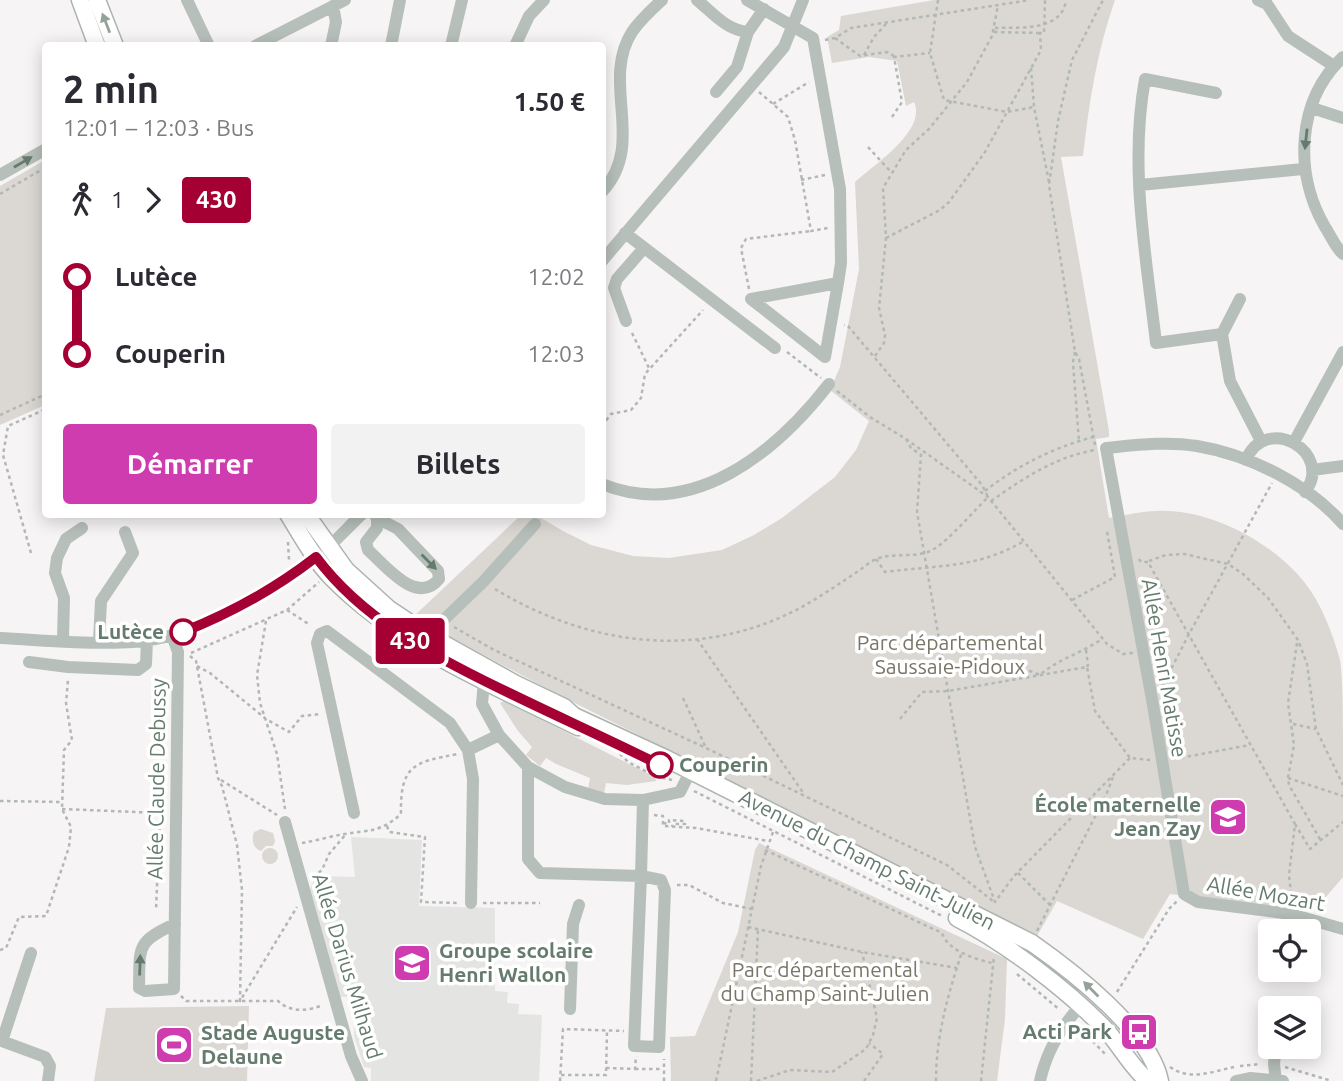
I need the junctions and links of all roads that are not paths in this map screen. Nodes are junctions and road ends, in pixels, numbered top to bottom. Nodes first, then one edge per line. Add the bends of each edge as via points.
1 (80, 0) edge
2 (97, 0) edge
3 (187, 0) edge
4 (400, 0) edge
5 (462, 0) edge
6 (544, 0) edge
7 (662, 0) edge
8 (697, 0) edge
9 (747, 0) edge
10 (803, 0) edge
11 (1258, 0) edge
12 (330, 4) edge
13 (764, 9) junction
14 (793, 25) junction
15 (748, 32) junction
16 (96, 42) edge
17 (113, 42) edge
18 (207, 42) edge
19 (270, 42) edge
20 (332, 42) edge
21 (392, 42) edge
22 (452, 42) edge
23 (517, 42) edge
24 (1338, 61) edge
25 (716, 92) dead end
26 (1216, 93) dead end
27 (1312, 108) junction
28 (1343, 118) edge
29 (42, 151) edge
30 (1303, 169) junction
31 (0, 176) edge
32 (606, 185) edge
33 (1140, 185) junction
34 (625, 233) junction
35 (644, 248) junction
36 (1343, 254) edge
37 (606, 256) edge
38 (838, 283) junction
39 (1240, 299) dead end
40 (626, 321) road end
41 (1222, 334) junction
42 (775, 348) road end
43 (1343, 352) edge
44 (829, 384) road end
45 (1261, 441) junction
46 (1294, 442) junction
47 (1246, 460) junction
48 (1343, 466) edge
49 (1312, 470) junction
50 (606, 485) edge
51 (1305, 492) junction
52 (291, 518) edge
53 (309, 518) edge
54 (358, 518) edge
55 (376, 518) edge
56 (379, 518) edge
57 (535, 524) dead end
58 (1343, 524) edge
59 (82, 527) dead end
60 (125, 532) dead end
61 (330, 546) junction
62 (316, 557) junction
63 (172, 635) junction
64 (428, 635) junction
65 (0, 638) edge
66 (63, 640) junction
67 (146, 640) junction
68 (99, 641) junction
69 (29, 662) dead end
70 (492, 678) junction
71 (499, 735) junction
72 (468, 750) junction
73 (665, 758) junction
74 (528, 767) junction
75 (686, 780) junction
76 (643, 800) junction
77 (354, 813) dead end
78 (285, 822) road end
79 (641, 876) junction
80 (1184, 894) joint
81 (471, 903) road end
82 (579, 905) dead end
83 (174, 924) junction
84 (1343, 929) edge
85 (31, 953) dead end
86 (1081, 1005) junction
87 (570, 1009) dead end
88 (1275, 1059) edge
89 (48, 1081) edge
90 (362, 1081) edge
91 (1040, 1081) edge
92 (1148, 1081) edge
93 (1160, 1081) edge
94 (1236, 1081) edge
95 (1278, 1081) edge

1 - 16 main road
17 -> 2 main road
3 - 18 street
4 - 21 street
5 - 22 street
6 - 23 street via 529,16
7 - 32 street via 631,33 620,64 624,145 619,165
8 - 15 street via 730,28
9 - 13 street
10 - 14 street
11 - 24 street via 1267,4 1288,36
12 - 19 street
12 - 20 street via 336,22
13 - 14 street
13 - 15 street
14 - 34 street via 784,47
14 - 38 street via 813,38 821,76 837,173 841,226
15 - 25 street via 737,67
24 - 27 street via 1316,93
26 - 33 street via 1145,79 1137,149
27 - 28 street
27 -> 30 street
31 -> 29 street
30 - 33 street
30 - 36 street via 1314,208
33 - 41 street via 1156,342
34 - 35 street
34 - 37 street
35 - 40 street via 614,288
35 - 42 street
38 - 38 street via 825,357 751,299
39 - 41 street
41 - 45 street via 1230,381
43 - 46 street
44 - 50 street via 779,439 709,484 660,495
45 - 46 street
45 - 47 street
46 - 49 street via 1308,456
47 - 51 street
47 - 80 street, Allée Henri Matisse via 1198,446 1146,443 1100,449 1153,705
48 - 49 street
49 - 51 street
51 - 58 street
52 - 62 main road, Avenue du Champ Saint-Julien
53 - 61 main road, Avenue du Champ Saint-Julien
54 - 61 street
56 -> 55 street via 398,529 438,570 439,579 430,588 411,586 368,550 366,542 377,528
57 - 64 street
59 - 66 street via 66,539 55,565 64,598
60 - 68 street via 133,553 101,601
61 - 62 street
61 - 64 main road, Avenue du Champ Saint-Julien via 346,570
62 - 63 street via 241,606
62 - 70 main road, Avenue du Champ Saint-Julien via 329,575 396,632 436,657
63 - 67 street
63 - 83 street, Allée Claude Debussy via 177,649
64 - 70 main road, Avenue du Champ Saint-Julien
65 - 66 street
66 - 68 street
67 - 68 street
67 - 69 street via 142,669
70 - 71 street via 482,704
70 - 73 main road, Avenue du Champ Saint-Julien via 564,707 574,716
70 - 75 main road, Avenue du Champ Saint-Julien
71 - 72 street
71 - 74 street
72 - 77 street via 450,723 323,632 317,643
72 - 81 street via 473,779
73 - 75 main road
93 -> 73 main road, Avenue du Champ Saint-Julien via 1157,1068 1135,1035 1076,974 1032,943
74 - 76 street via 565,787 605,799
74 - 79 street via 528,859 540,873
75 - 76 street via 680,792
75 - 86 main road, Avenue du Champ Saint-Julien via 977,928
76 - 79 street
78 - 90 street, Allée Darius Milhaud via 334,1000
79 - 79 street via 661,880 664,885 659,1047 635,1046
80 - 84 street, Allée Mozart via 1198,902 1291,914
82 - 87 street via 573,924
83 -> 83 street, Allée Claude Debussy via 174,989 145,991 139,988 140,947 152,934
85 - 89 street via 2,1041 45,1057 50,1066
86 - 91 street via 1043,1065
86 - 92 main road, Avenue du Champ Saint-Julien
88 - 95 street
94 - 95 street

